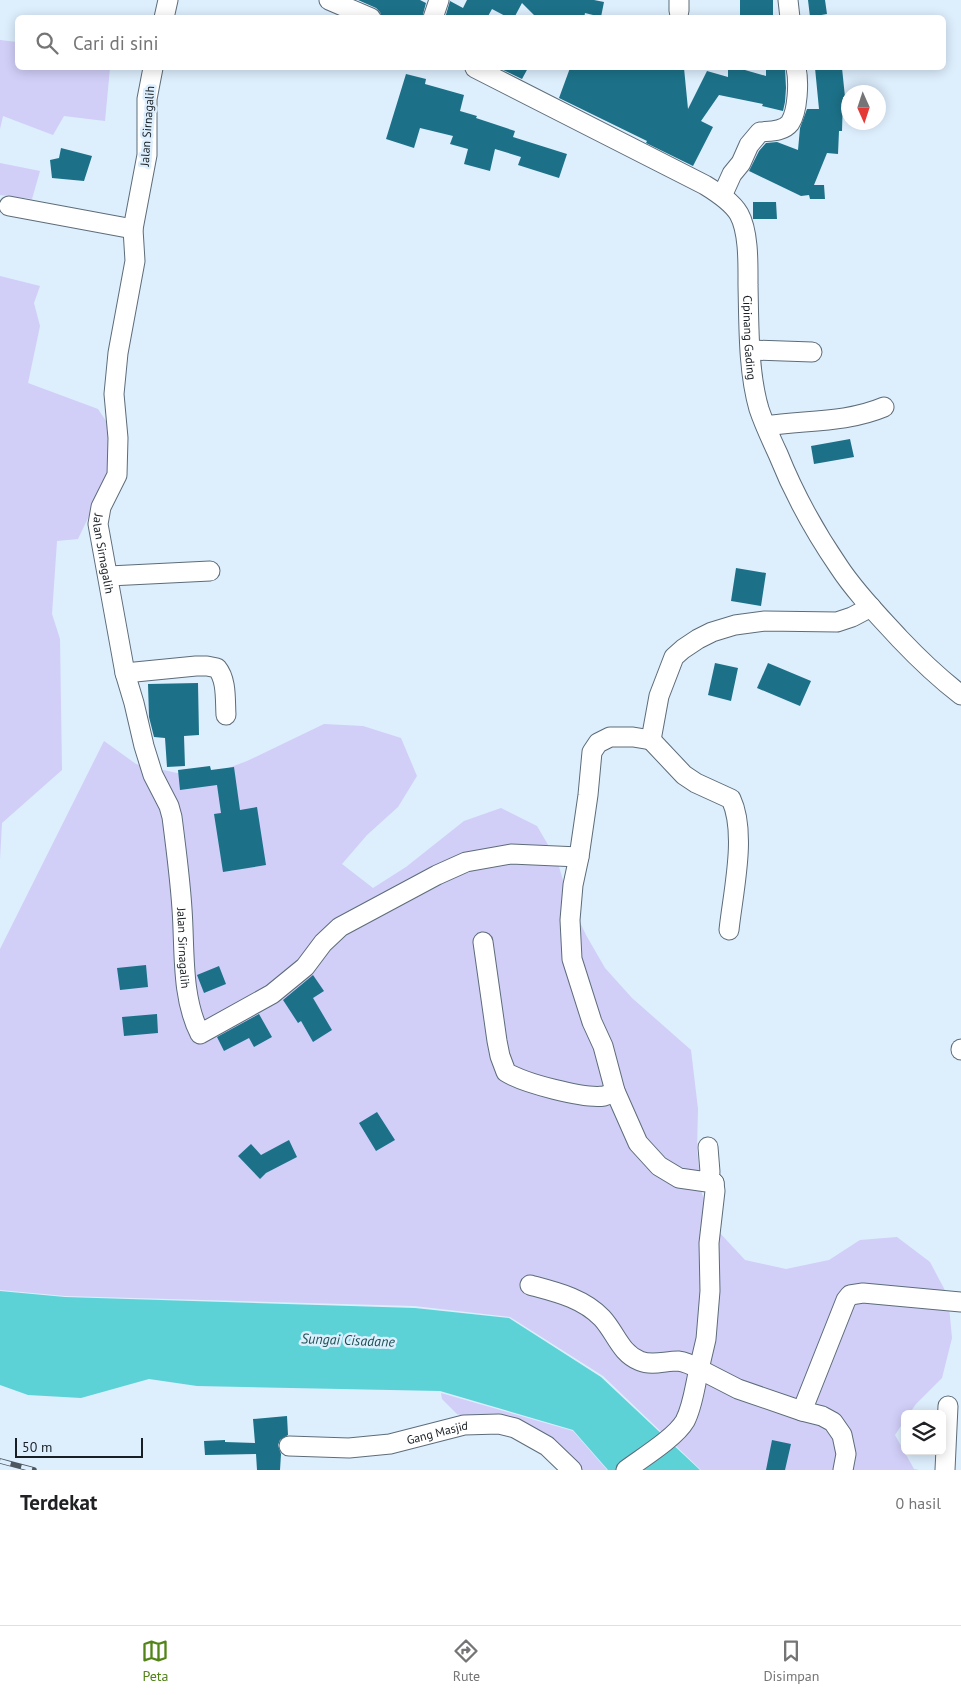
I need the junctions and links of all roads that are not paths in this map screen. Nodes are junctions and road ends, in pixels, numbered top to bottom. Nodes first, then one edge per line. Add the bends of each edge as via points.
1 (168, 0) edge
2 (329, 0) edge
3 (439, 0) edge
4 (788, 0) edge
5 (165, 15) edge
6 (364, 15) edge
7 (434, 15) edge
8 (790, 15) edge
9 (153, 70) edge
10 (479, 70) edge
11 (796, 70) edge
12 (722, 196) junction
13 (9, 206) dead end
14 (133, 229) junction
15 (751, 350) junction
16 (812, 352) dead end
17 (884, 407) dead end
18 (766, 426) junction
19 (210, 571) dead end
20 (108, 576) junction
21 (871, 606) junction
22 (125, 673) junction
23 (961, 695) edge
24 (226, 715) dead end
25 (652, 740) junction
26 (579, 857) junction
27 (729, 930) dead end
28 (483, 942) dead end
29 (615, 1091) junction
30 (708, 1147) dead end
31 (714, 1183) junction
32 (530, 1285) dead end
33 (961, 1302) edge
34 (699, 1368) junction
35 (948, 1406) dead end
36 (802, 1411) junction
37 (289, 1446) dead end
38 (572, 1470) edge
39 (626, 1470) edge
40 (843, 1470) edge
41 (945, 1470) edge

1 - 5 street
2 - 6 street
3 - 7 street
4 - 8 street
9 - 14 street, Jalan Sirnagalih via 147,99 147,155
10 - 12 street, Cipinang Gading
11 - 12 street via 797,92 789,124 778,130 760,132 749,145
12 - 15 street, Cipinang Gading via 739,214 745,232
13 - 14 street
14 - 20 street, Jalan Sirnagalih via 135,262 114,394 117,475 101,508 98,524
15 - 16 street
15 - 18 street, Cipinang Gading via 753,381
17 - 18 street via 835,420
18 - 21 street, Cipinang Gading via 812,525 840,568
19 - 20 street
20 - 22 street, Jalan Sirnagalih
21 - 23 street, Cipinang Gading via 926,665
21 - 25 street via 837,622 765,621 735,625 698,639 674,658 659,696
22 - 24 street via 201,666 217,668 224,684
22 - 26 street, Jalan Sirnagalih via 153,775 172,817 182,901 187,990 194,1023 200,1034 272,994 305,967 340,927 437,875 466,862 511,854
25 - 26 street via 633,736 610,737 598,743 592,752
25 - 27 street via 684,775 731,799 736,811 737,853
26 - 29 street via 570,920 572,959 603,1046
28 - 29 street via 497,1041 506,1072 534,1084 584,1095 605,1096
29 - 31 street via 638,1143 659,1166 679,1178
30 - 31 street via 710,1172 706,1181
31 - 34 street via 708,1243 710,1291 706,1340
32 - 34 street via 581,1301 603,1320 626,1353 641,1362 677,1361
33 - 36 street via 863,1293 850,1295
34 - 36 street via 738,1389
34 - 39 street via 685,1420 677,1431
35 - 41 street
36 - 40 street via 833,1422 842,1435 846,1454
37 - 38 street, Gang Masjid via 349,1448 390,1444 464,1425 499,1424 515,1428 547,1446

